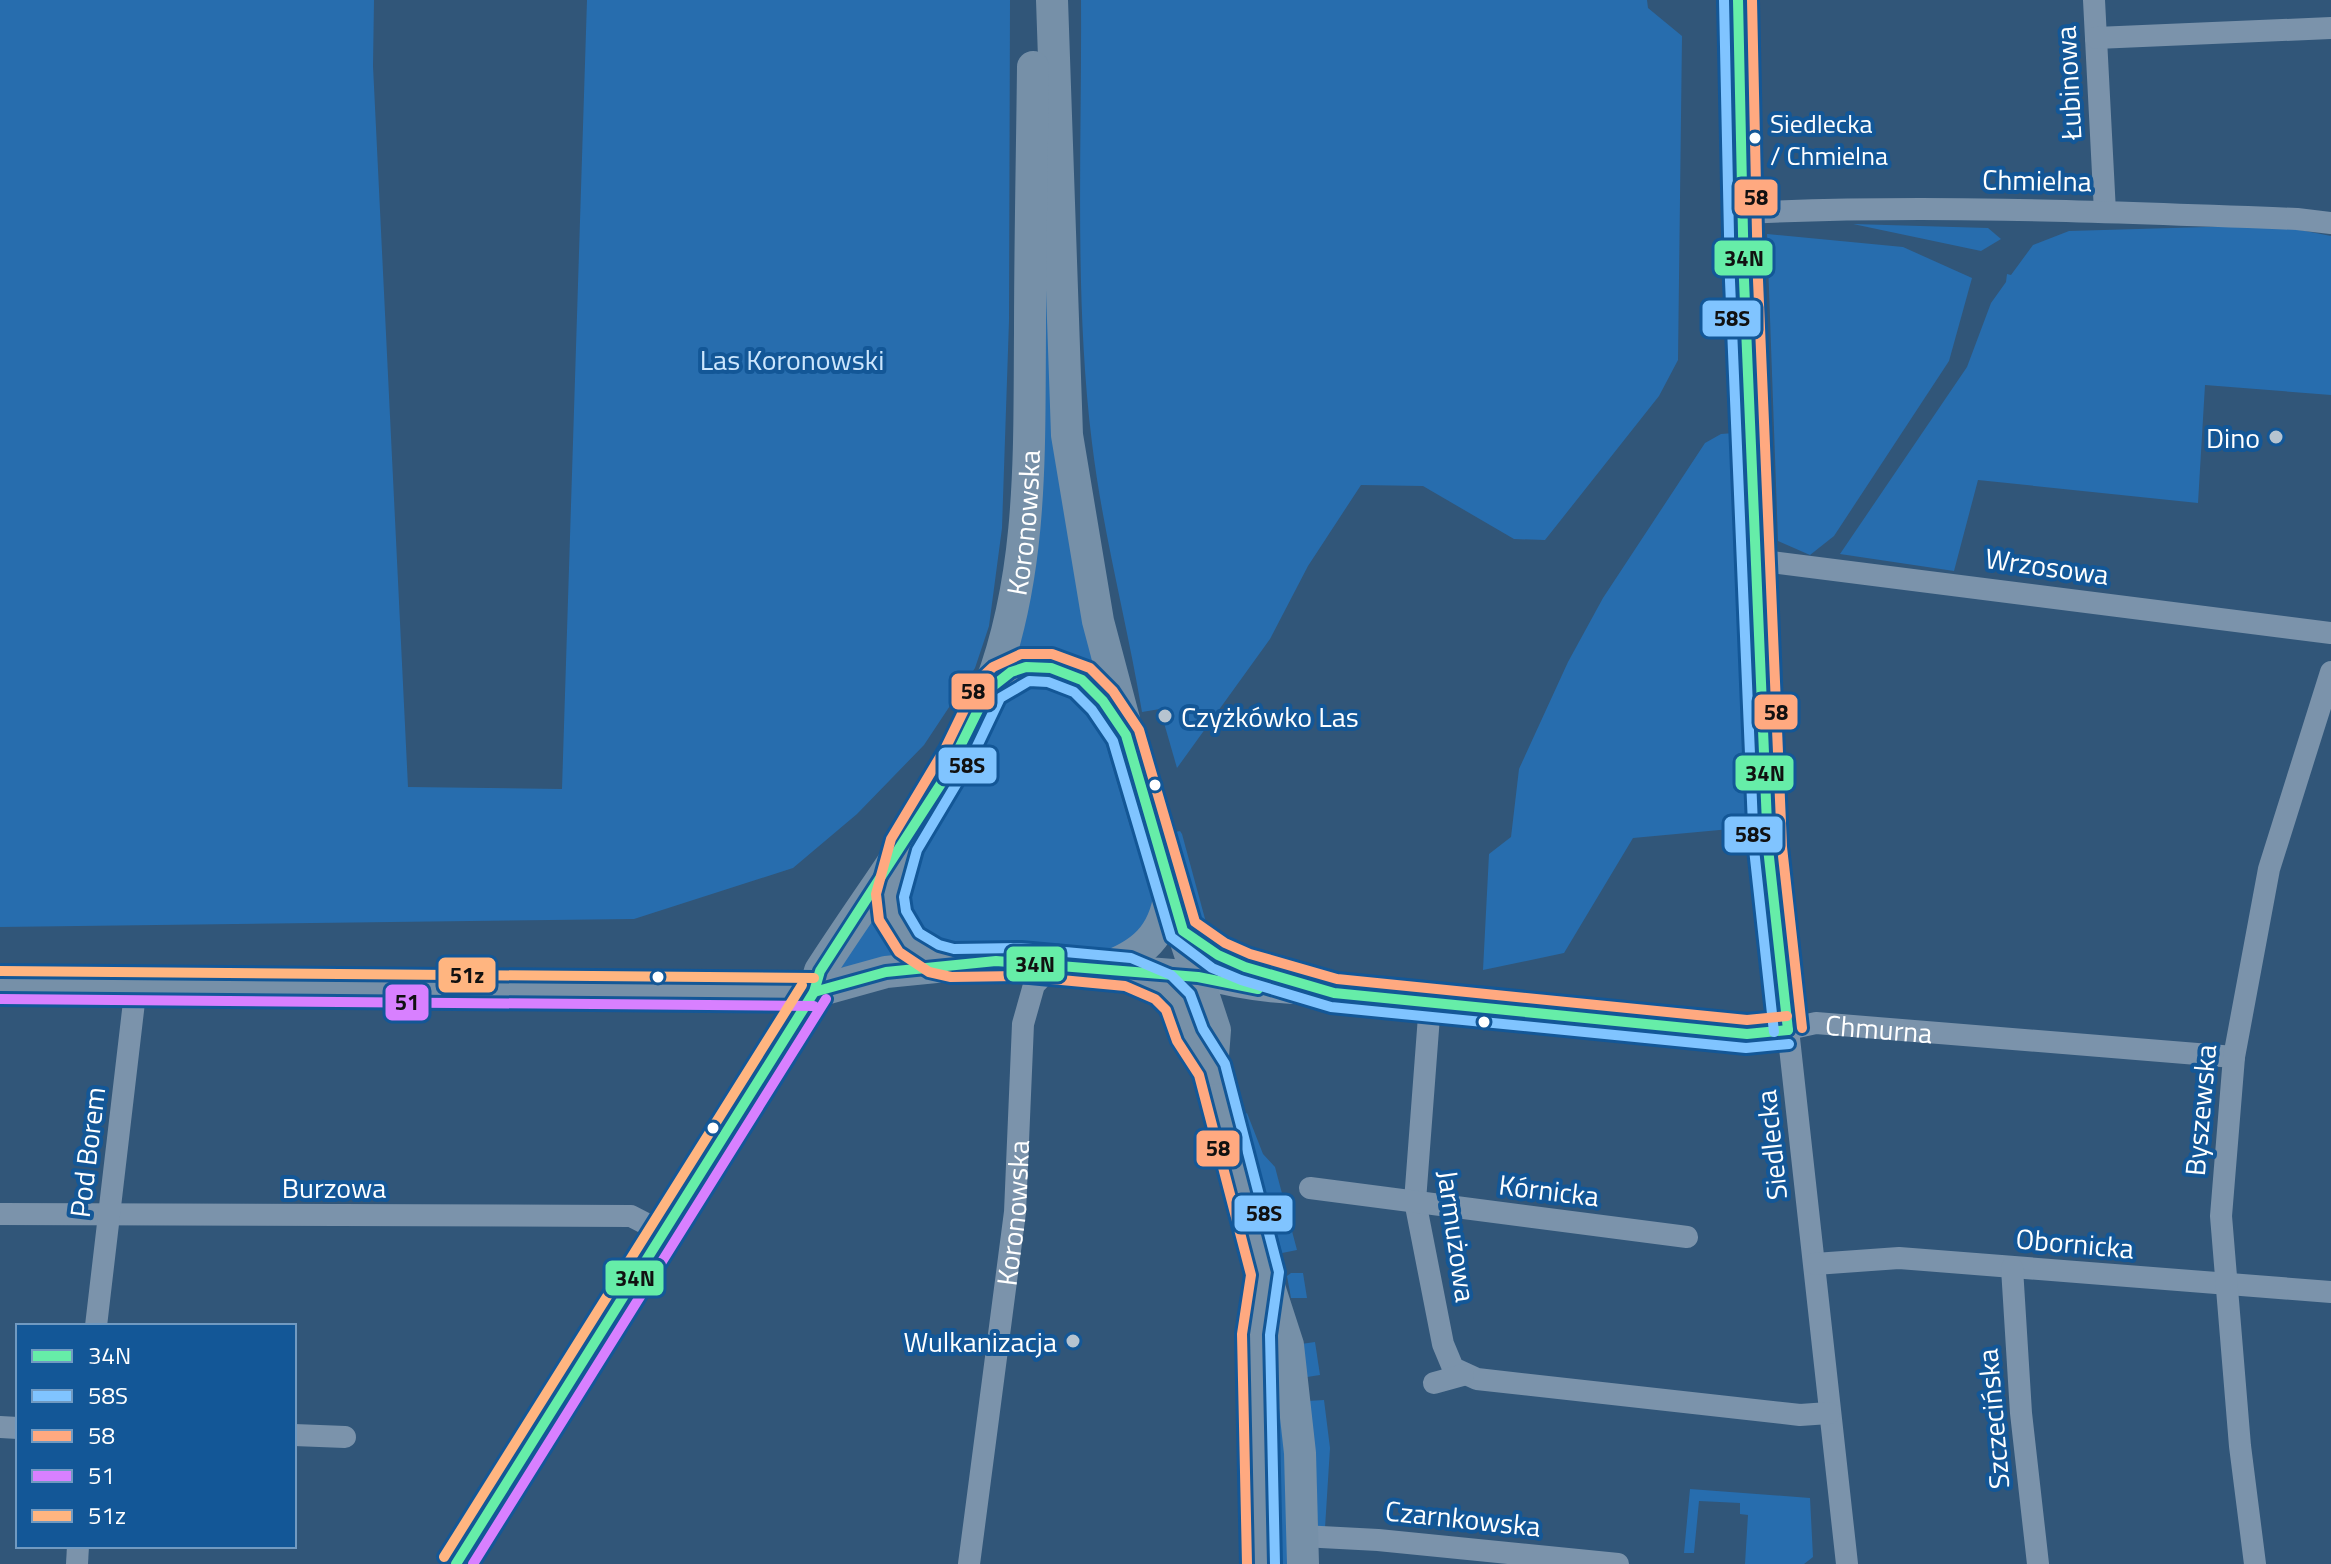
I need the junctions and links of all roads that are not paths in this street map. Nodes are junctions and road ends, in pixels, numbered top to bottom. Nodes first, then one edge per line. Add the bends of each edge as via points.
1 (1034, 0) edge
2 (1052, 0) edge
3 (1738, 0) edge
4 (2094, 0) edge
5 (2331, 28) edge
6 (2096, 38) junction
7 (2105, 212) junction
8 (1742, 213) junction
9 (2331, 223) edge
10 (1756, 560) junction
11 (2331, 633) edge
12 (2331, 672) edge
13 (988, 690) junction
14 (1126, 735) junction
15 (904, 844) junction
16 (1170, 893) junction
17 (1183, 931) junction
18 (952, 963) junction
19 (1053, 965) junction
20 (1113, 971) junction
21 (1198, 977) junction
22 (0, 985) edge
23 (136, 985) junction
24 (814, 992) junction
25 (1334, 993) junction
26 (1430, 1003) junction
27 (1788, 1030) junction
28 (2234, 1057) junction
29 (1212, 1069) junction
30 (1310, 1188) dead end
31 (1415, 1201) junction
32 (0, 1214) edge
33 (109, 1216) junction
34 (664, 1233) junction
35 (1687, 1237) dead end
36 (1815, 1264) junction
37 (2012, 1268) junction
38 (1265, 1274) junction
39 (2227, 1286) junction
40 (2331, 1292) edge
41 (96, 1324) edge
42 (1463, 1375) junction
43 (1434, 1383) dead end
44 (1829, 1413) junction
45 (296, 1435) edge
46 (345, 1437) dead end
47 (1303, 1550) edge
48 (456, 1564) edge
49 (969, 1564) edge
50 (1261, 1564) edge
51 (1618, 1564) edge
52 (1847, 1564) edge
53 (2038, 1564) edge
54 (2255, 1564) edge

1 - 13 main road, Koronowska via 1027,513 1010,622
2 - 14 main road, Koronowska via 1067,435 1098,621
3 - 8 street, Siedlecka
4 - 6 street, Łubinowa
5 - 6 street
6 - 7 street, Łubinowa
7 - 8 street, Chmielna via 1862,207
7 - 9 street, Chmielna
8 - 10 street, Siedlecka
10 - 11 street, Wrzosowa
10 - 27 street, Siedlecka via 1768,848
12 - 28 street, Byszewska via 2269,869
13 - 14 main road via 1026,667 1066,672 1093,691
13 - 15 main road, Koronowska via 958,754
14 - 16 main road, Koronowska
15 - 18 main road via 890,896 892,916 920,952
15 - 24 main road, Koronowska via 820,971
16 - 17 main road, Koronowska
16 - 20 main road via 1154,940
17 - 21 main road, Koronowska
17 - 25 street, Chmurna via 1245,967
18 - 19 main road, Chmurna
18 - 24 main road via 886,972
19 - 20 main road, Chmurna
19 - 49 street, Koronowska via 1034,985 1021,1036 1015,1212
20 - 21 main road, Chmurna
20 - 29 main road via 1150,980 1172,995
21 - 25 street, Chmurna via 1241,988
21 - 29 main road, Koronowska via 1215,1030
22 - 23 main road
23 - 24 main road
23 - 33 street, Pod Borem
24 - 34 street
25 - 26 street, Chmurna
26 - 27 street, Chmurna via 1747,1034
26 - 31 street, Jarmużowa
27 - 28 street, Chmurna via 1816,1023
27 - 36 street, Siedlecka
28 - 39 street, Byszewska via 2221,1216
29 - 38 main road
30 - 31 street, Kórnicka
31 - 35 street, Kórnicka
31 - 42 street, Jarmużowa via 1443,1344 1453,1368
32 - 33 street, Burzowa
33 - 34 street, Burzowa via 631,1216
33 - 41 street, Pod Borem
34 - 48 street
36 - 37 street, Obornicka via 1899,1258
36 - 44 street, Siedlecka
37 - 39 street, Obornicka
37 - 53 street, Szczecińska
38 - 47 main road via 1288,1345 1300,1453
38 - 50 main road via 1256,1334
39 - 40 street, Obornicka
39 - 54 street, Byszewska
42 - 43 street
42 - 44 street via 1800,1415
44 - 52 street, Siedlecka
45 - 46 street
47 - 51 street, Czarnkowska via 1378,1540

